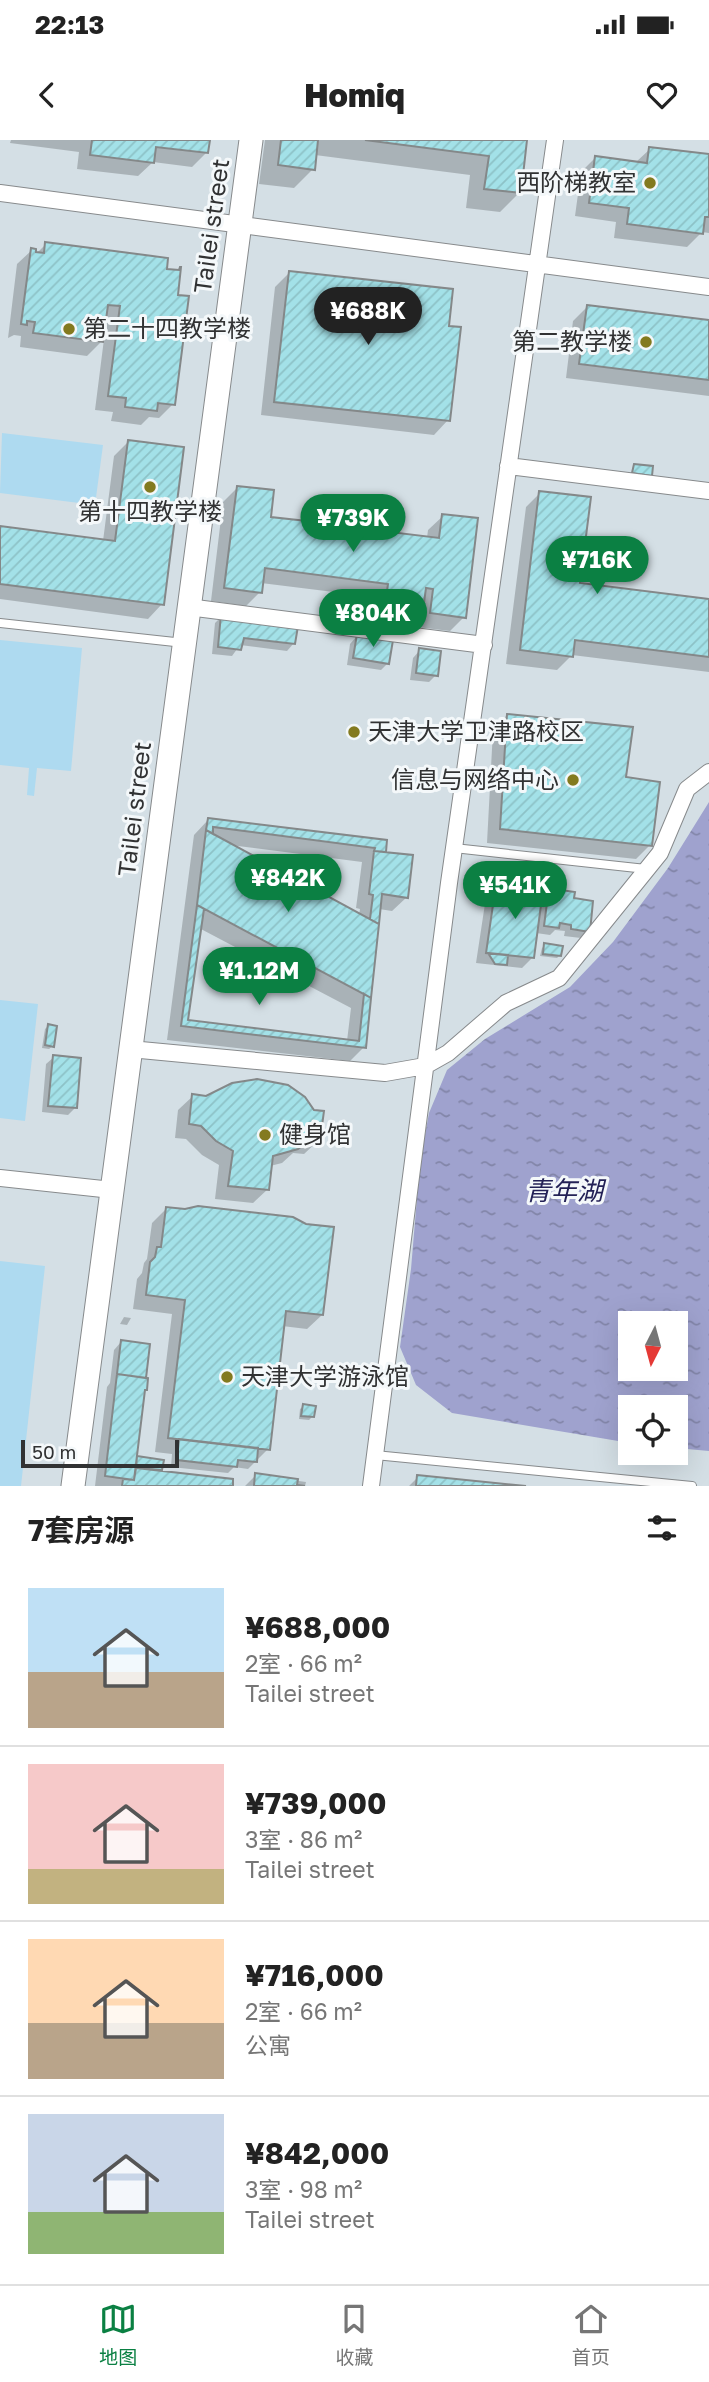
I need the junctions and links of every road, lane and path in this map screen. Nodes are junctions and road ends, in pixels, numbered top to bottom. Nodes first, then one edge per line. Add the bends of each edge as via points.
1 (251, 140) edge
2 (555, 140) edge
3 (0, 193) edge
4 (238, 226) junction
5 (537, 266) junction
6 (709, 287) edge
7 (508, 466) junction
8 (709, 491) edge
9 (188, 607) junction
10 (0, 623) edge
11 (184, 643) junction
12 (484, 645) junction
13 (709, 772) edge
14 (454, 848) junction
15 (646, 870) junction
16 (130, 1049) junction
17 (425, 1066) junction
18 (0, 1178) edge
19 (112, 1190) junction
20 (375, 1455) junction
21 (73, 1486) edge
22 (372, 1486) edge
23 (692, 1486) edge

1 - 4 street, Tailei street
2 - 5 street
3 - 4 street
4 - 5 street
4 - 9 street, Tailei street
5 - 6 street
5 - 7 street
7 - 8 street
7 - 12 street
9 - 11 street, Tailei street
9 - 12 street
10 - 11 lane
11 - 16 street, Tailei street
12 - 14 street
13 - 15 street via 687,789 660,853
14 - 15 lane
14 - 17 street
15 - 17 street via 559,978 506,1003 448,1053
16 - 17 street via 385,1073
16 - 19 street, Tailei street
17 - 20 street
18 - 19 street
19 - 21 street, Tailei street
20 - 22 street
20 - 23 lane

